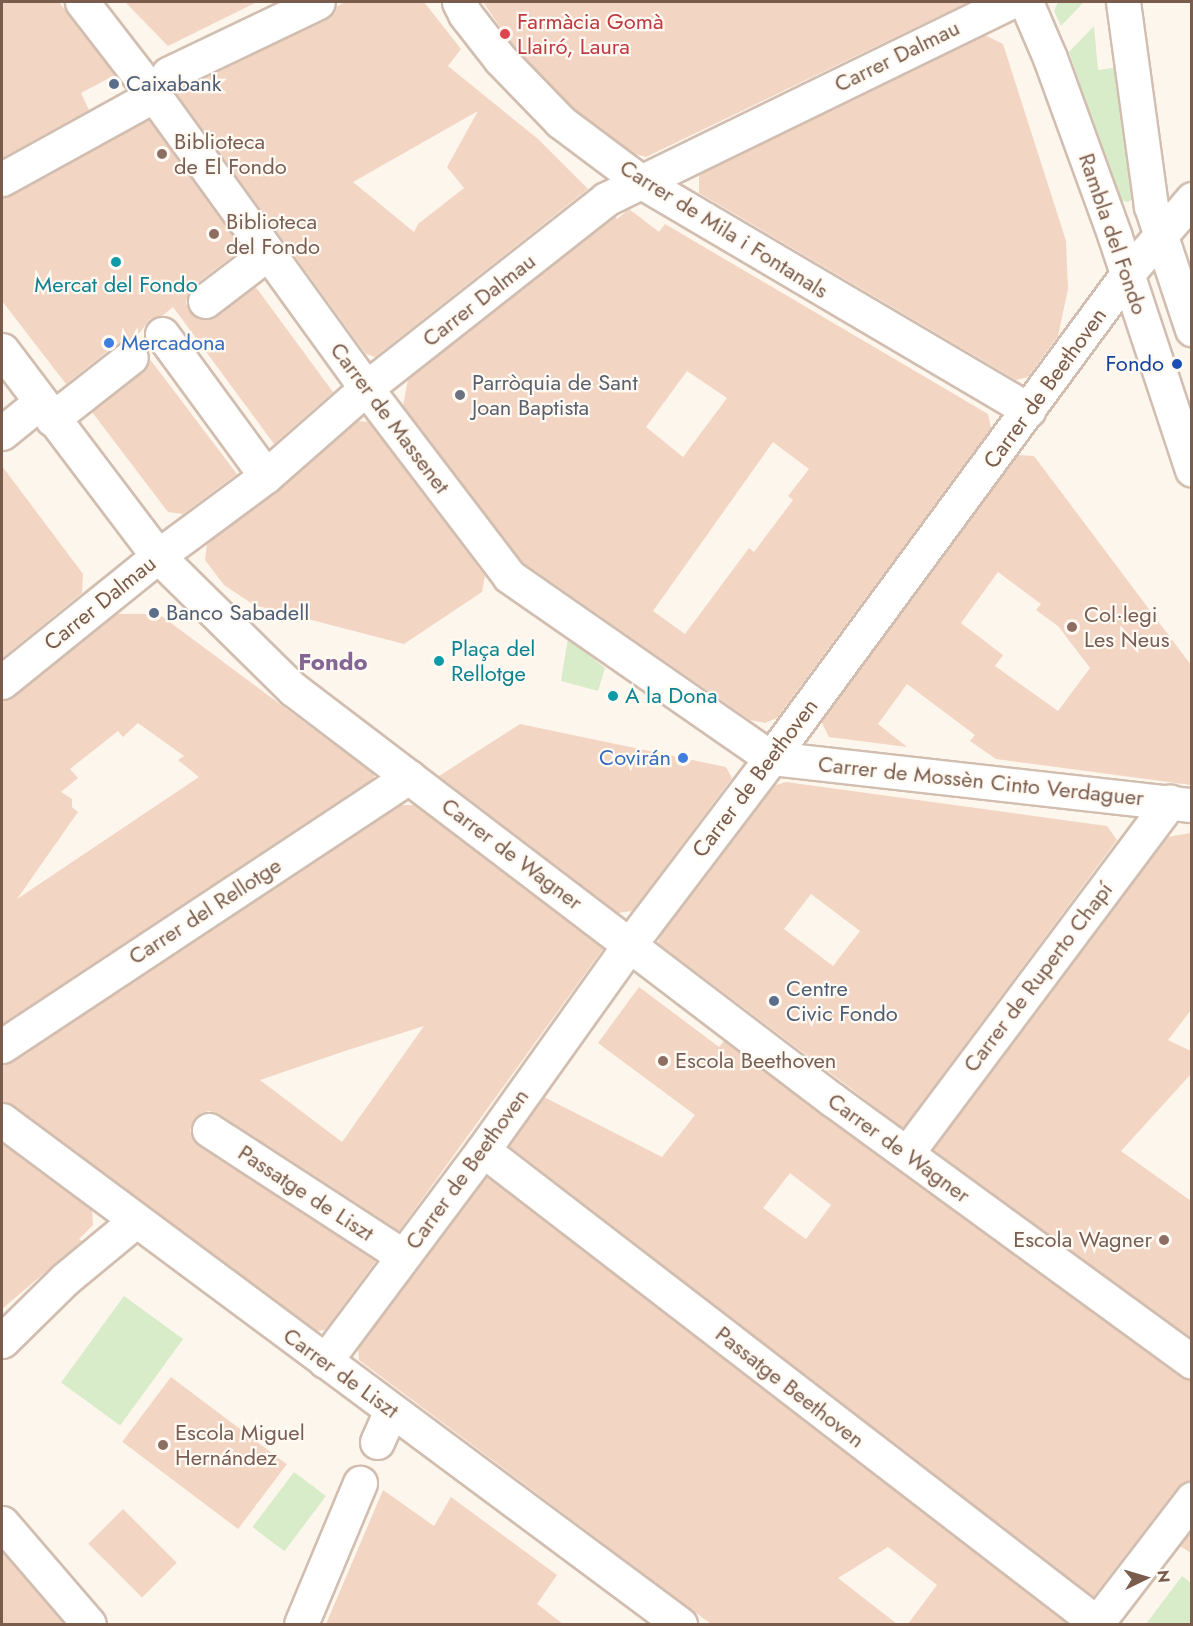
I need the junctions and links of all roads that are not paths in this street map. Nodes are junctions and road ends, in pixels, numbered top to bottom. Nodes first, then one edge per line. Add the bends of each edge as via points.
1 (82, 2) edge
2 (318, 2) edge
3 (459, 2) edge
4 (1010, 2) edge
5 (1026, 2) edge
6 (1123, 2) edge
7 (161, 84) junction
8 (2, 179) edge
9 (640, 181) junction
10 (1190, 204) edge
11 (1160, 236) junction
12 (268, 253) junction
13 (1128, 273) junction
14 (1191, 329) edge
15 (166, 331) junction
16 (2, 350) edge
17 (366, 388) junction
18 (1028, 410) junction
19 (46, 411) junction
20 (2, 433) edge
21 (1191, 470) edge
22 (266, 476) junction
23 (159, 556) junction
24 (2, 682) edge
25 (771, 758) junction
26 (409, 777) junction
27 (1181, 803) edge
28 (630, 944) junction
29 (2, 1046) edge
30 (2, 1120) edge
31 (209, 1130) dead end
32 (483, 1150) junction
33 (907, 1153) junction
34 (135, 1221) junction
35 (403, 1256) junction
36 (2, 1341) edge
37 (325, 1361) junction
38 (1191, 1362) edge
39 (391, 1410) junction
40 (377, 1442) dead end
41 (360, 1483) dead end
42 (1191, 1499) edge
43 (2, 1522) edge
44 (89, 1624) edge
45 (301, 1624) edge
46 (680, 1624) edge
47 (1097, 1624) edge

1 - 7 street, Carrer de Massenet
2 - 7 street
3 - 9 street, Carrer de Mila i Fontanals via 500,59 561,122
4 - 9 street, Carrer Dalmau
5 - 13 street, Rambla del Fondo
6 - 11 street, Rambla del Fondo via 1150,206
7 - 8 street
7 - 12 street, Carrer de Massenet
9 - 17 street, Carrer Dalmau via 606,199
9 - 18 street, Carrer de Mila i Fontanals
10 - 11 street, Carrer de Beethoven
11 - 13 street, Carrer de Beethoven
11 - 14 street, Rambla del Fondo
12 - 15 street
12 - 17 street, Carrer de Massenet
13 - 18 street, Carrer de Beethoven
13 - 21 street, Rambla del Fondo
15 - 19 street
15 - 22 street
16 - 19 street
17 - 22 street, Carrer Dalmau
17 - 25 street, Carrer de Massenet via 509,576
18 - 25 street, Carrer de Beethoven
19 - 20 street
19 - 23 street
22 - 23 street, Carrer Dalmau
23 - 24 street, Carrer Dalmau
23 - 26 street via 293,689
25 - 27 street, Carrer de Mossèn Cinto Verdaguer
25 - 28 street, Carrer de Beethoven
26 - 28 street, Carrer de Wagner
26 - 29 street, Carrer del Rellotge
27 - 33 street, Carrer de Ruperto Chapí
28 - 32 street, Carrer de Beethoven
28 - 33 street, Carrer de Wagner
30 - 34 street, Carrer de Liszt
31 - 35 street, Passatge de Liszt
32 - 35 street, Carrer de Beethoven
32 - 47 street, Passatge Beethoven
33 - 38 street, Carrer de Wagner
34 - 36 street via 65,1279
34 - 37 street, Carrer de Liszt
35 - 37 street, Carrer de Beethoven
37 - 39 street, Carrer de Liszt
39 - 40 street
39 - 46 street, Carrer de Liszt
41 - 45 street
42 - 47 street
43 - 44 street

